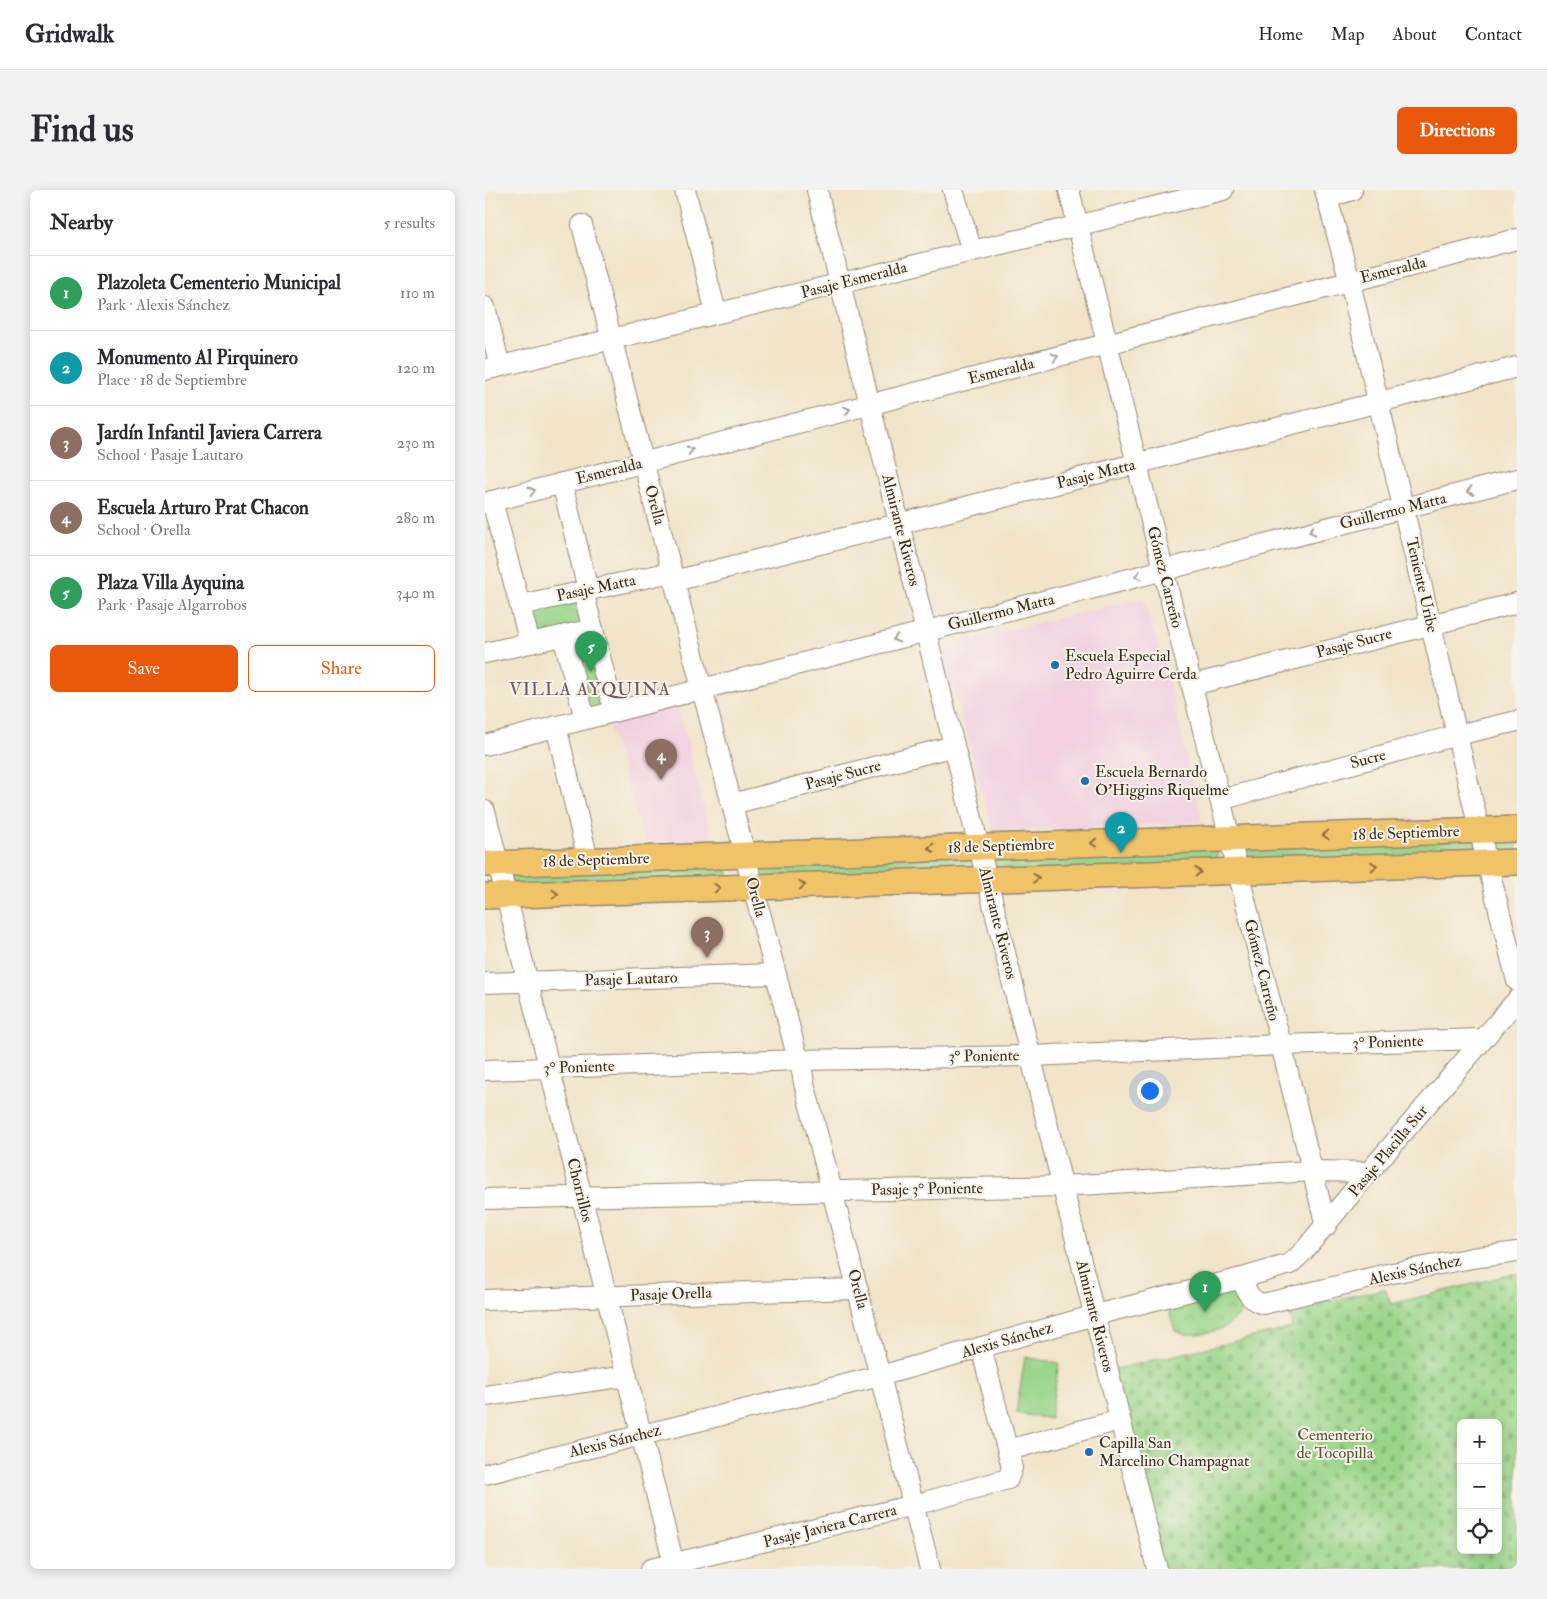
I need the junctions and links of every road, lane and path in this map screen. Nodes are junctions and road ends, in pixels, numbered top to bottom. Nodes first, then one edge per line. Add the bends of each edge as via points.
1 (685, 190) edge
2 (817, 190) edge
3 (953, 190) edge
4 (1069, 190) edge
5 (1223, 190) edge
6 (1352, 190) edge
7 (1326, 194) edge
8 (1078, 225) junction
9 (582, 226) dead end
10 (1517, 239) edge
11 (972, 251) junction
12 (1350, 282) junction
13 (840, 283) junction
14 (485, 307) edge
15 (716, 313) junction
16 (612, 339) junction
17 (1107, 344) junction
18 (492, 368) edge
19 (1517, 368) edge
20 (1379, 402) junction
21 (870, 404) junction
22 (644, 462) junction
23 (1137, 464) junction
24 (1517, 479) edge
25 (562, 483) junction
26 (488, 502) edge
27 (1403, 508) junction
28 (899, 524) junction
29 (1163, 570) junction
30 (673, 577) junction
31 (586, 591) junction
32 (1517, 603) edge
33 (520, 605) junction
34 (1431, 624) junction
35 (593, 629) junction
36 (926, 631) junction
37 (563, 636) junction
38 (530, 642) junction
39 (485, 653) edge
40 (1192, 685) junction
41 (702, 689) junction
42 (614, 711) junction
43 (585, 719) junction
44 (1517, 722) edge
45 (556, 726) junction
46 (1457, 735) junction
47 (485, 745) edge
48 (954, 746) junction
49 (1220, 800) junction
50 (732, 804) junction
51 (485, 811) edge
52 (1517, 829) edge
53 (1479, 831) junction
54 (1230, 838) junction
55 (979, 848) junction
56 (745, 854) junction
57 (588, 860) junction
58 (1517, 862) edge
59 (1487, 863) junction
60 (491, 864) edge
61 (1238, 871) junction
62 (987, 880) junction
63 (753, 887) junction
64 (496, 896) edge
65 (776, 974) junction
66 (1517, 981) edge
67 (528, 982) junction
68 (485, 984) edge
69 (1517, 1000) edge
70 (1482, 1039) junction
71 (1281, 1045) junction
72 (1031, 1056) junction
73 (800, 1060) junction
74 (550, 1068) junction
75 (485, 1070) edge
76 (1312, 1171) junction
77 (1369, 1172) junction
78 (1063, 1186) junction
79 (832, 1190) junction
80 (582, 1197) junction
81 (485, 1199) edge
82 (1326, 1226) junction
83 (1517, 1252) edge
84 (1242, 1278) junction
85 (857, 1289) junction
86 (607, 1296) junction
87 (485, 1300) edge
88 (1095, 1315) junction
89 (981, 1347) junction
90 (627, 1376) junction
91 (880, 1376) junction
92 (485, 1396) edge
93 (1120, 1420) junction
94 (641, 1435) junction
95 (1008, 1450) junction
96 (485, 1474) edge
97 (913, 1505) junction
98 (675, 1567) edge
99 (651, 1569) edge
100 (930, 1569) edge
101 (1157, 1569) edge

1 - 15 street
2 - 13 street, Almirante Riveros
3 - 11 street
4 - 8 street, Gómez Carreño
5 - 8 street, Pasaje Esmeralda
6 - 7 street
7 - 12 street, Teniente Uribe
8 - 11 street, Pasaje Esmeralda
8 - 17 street, Gómez Carreño
9 - 16 street, Orella
10 - 12 street, Esmeralda
11 - 13 street, Pasaje Esmeralda
12 - 17 street, Esmeralda
12 - 20 street, Teniente Uribe
13 - 15 street, Pasaje Esmeralda
13 - 21 street, Almirante Riveros
14 - 18 street
15 - 16 street, Pasaje Esmeralda
16 - 18 street, Pasaje Esmeralda
16 - 22 street, Orella
21 -> 17 street, Esmeralda
17 - 23 street, Gómez Carreño
19 - 20 street, Pasaje Matta
20 - 23 street, Pasaje Matta
20 - 27 street, Teniente Uribe
22 -> 21 street, Esmeralda
21 - 28 street, Almirante Riveros
22 - 25 street, Esmeralda
22 - 30 street, Orella
23 - 28 street, Pasaje Matta
23 - 29 street, Gómez Carreño
24 -> 27 street, Guillermo Matta
26 -> 25 street, Esmeralda
25 - 31 street
26 - 33 street
27 -> 29 street, Guillermo Matta
27 - 34 street, Teniente Uribe
28 - 30 street, Pasaje Matta
28 - 36 street, Almirante Riveros
29 -> 36 street, Guillermo Matta
29 - 40 street, Gómez Carreño
30 - 31 street, Pasaje Matta
30 - 41 street, Orella
31 - 33 street, Pasaje Matta
31 - 35 street
32 - 34 street, Pasaje Sucre
33 - 38 street
34 - 40 street, Pasaje Sucre
34 - 46 street, Teniente Uribe
35 - 37 street
35 - 42 street
36 -> 41 street, Guillermo Matta
36 - 48 street, Almirante Riveros
37 - 38 street
37 - 43 street
38 - 39 street
40 - 49 street, Gómez Carreño
41 - 42 street, Guillermo Matta
41 - 50 street, Orella
42 - 43 street, Guillermo Matta
43 - 45 street, Guillermo Matta
44 - 46 street, Sucre
45 - 47 street, Guillermo Matta
45 - 57 street
46 - 49 street, Sucre
46 - 53 street, Teniente Uribe
48 - 50 street, Pasaje Sucre
48 - 55 street, Almirante Riveros
49 - 54 street, Gómez Carreño
50 - 56 street, Orella
51 - 60 street, Chorrillos
52 - 53 main road, 18 de Septiembre
53 -> 54 main road, 18 de Septiembre
53 - 59 street, Teniente Uribe
54 -> 55 main road, 18 de Septiembre
54 - 61 street, Gómez Carreño
55 -> 56 main road, 18 de Septiembre
55 - 62 street, Almirante Riveros
56 - 57 main road, 18 de Septiembre
56 - 63 street, Orella
57 - 60 main road, 18 de Septiembre
58 - 59 main road, 18 de Septiembre
61 -> 59 main road, 18 de Septiembre
59 - 66 street, Teniente Uribe
60 - 64 street, Chorrillos
62 -> 61 main road, 18 de Septiembre
61 - 71 street, Gómez Carreño
63 -> 62 main road, 18 de Septiembre
62 - 72 street, Almirante Riveros
64 -> 63 main road, 18 de Septiembre
63 - 65 street, Orella
64 - 67 street, Chorrillos
65 - 67 street, Pasaje Lautaro
65 - 73 street, Orella
67 - 68 street, Pasaje Lautaro
67 - 74 street, Chorrillos
69 - 70 street, Pasaje Placilla Sur
70 - 71 street, 3° Poniente
70 - 77 street, Pasaje Placilla Sur
71 - 72 street, 3° Poniente
71 - 76 street, Gómez Carreño
72 - 73 street, 3° Poniente
72 - 78 street, Almirante Riveros
73 - 74 street, 3° Poniente
73 - 79 street, Orella
74 - 75 street, 3° Poniente
74 - 80 street, Chorrillos
76 - 77 street, Pasaje 3° Poniente
76 - 78 street, Pasaje 3° Poniente
76 - 82 street, Gómez Carreño
77 - 82 street, Pasaje Placilla Sur
78 - 79 street, Pasaje 3° Poniente
78 - 88 street, Almirante Riveros
79 - 80 street, Pasaje 3° Poniente
79 - 85 street, Orella
80 - 81 street, Pasaje 3° Poniente
80 - 86 street, Chorrillos
82 - 84 street, Pasaje Placilla Sur via 1290,1264
83 - 84 street, Alexis Sánchez via 1387,1274 1263,1304 1247,1294
84 - 88 street, Alexis Sánchez
85 - 86 street, Pasaje Orella
85 - 91 street, Orella
86 - 87 street, Pasaje Orella
86 - 90 street, Chorrillos
88 - 89 street, Alexis Sánchez
88 - 93 street, Almirante Riveros
89 - 91 street, Alexis Sánchez
89 - 95 street
90 - 92 street
90 - 94 street, Chorrillos
91 - 94 street, Alexis Sánchez
91 - 97 street, Orella
93 - 95 street
93 - 101 street, Almirante Riveros
94 - 96 street, Alexis Sánchez
94 - 98 street, Chorrillos
95 - 97 street, Pasaje Javiera Carrera via 1012,1468 1009,1479
97 - 98 street, Pasaje Javiera Carrera
97 - 100 street, Orella
98 - 99 street, Pasaje Javiera Carrera

